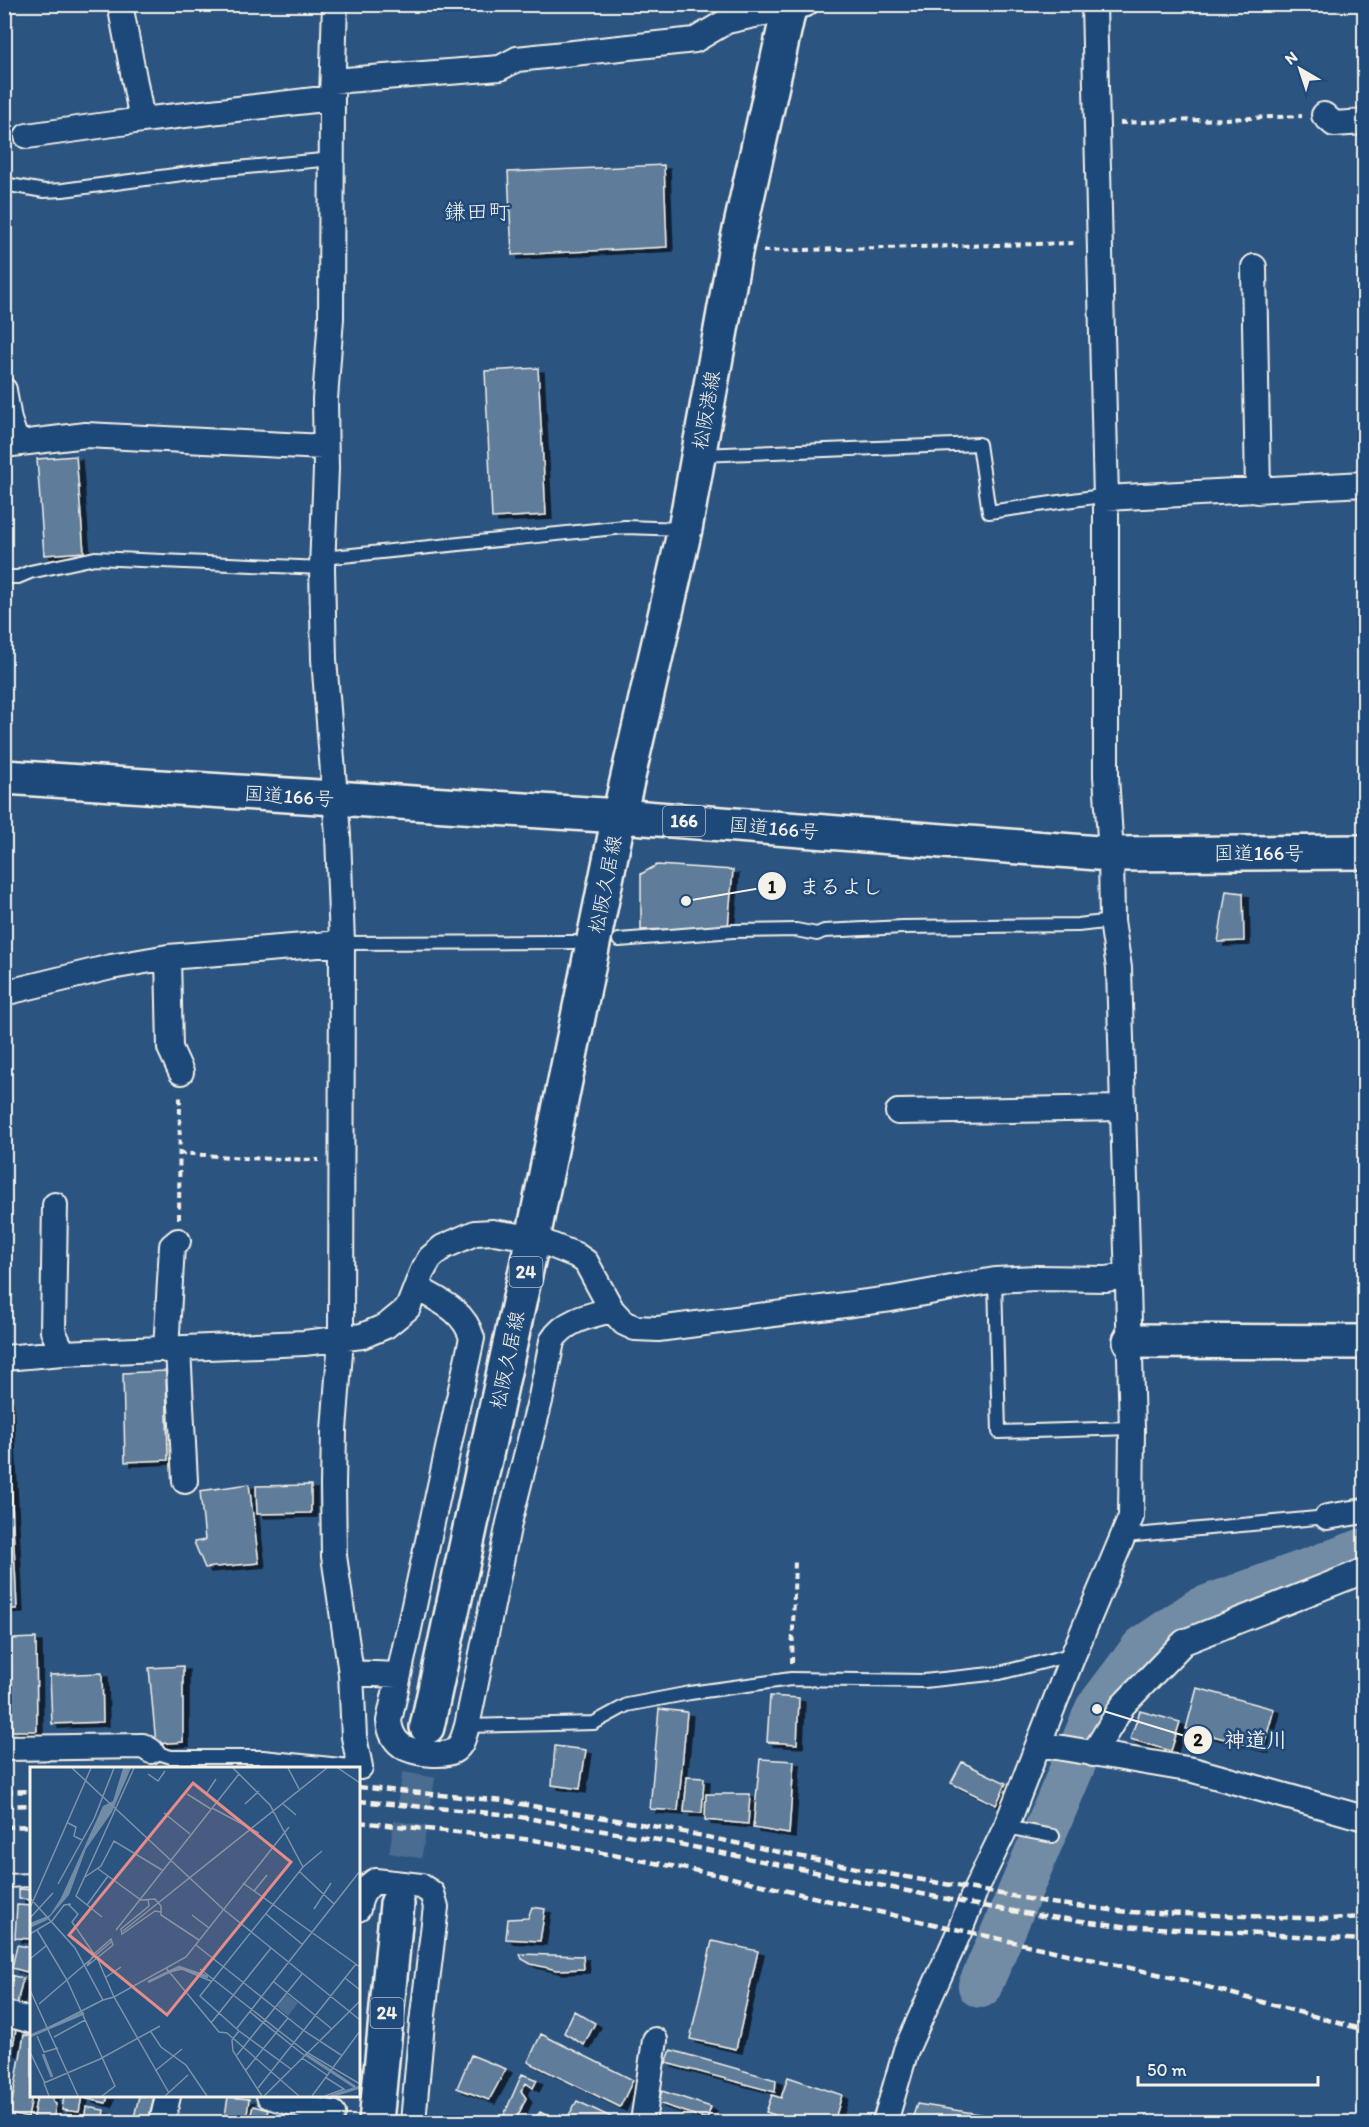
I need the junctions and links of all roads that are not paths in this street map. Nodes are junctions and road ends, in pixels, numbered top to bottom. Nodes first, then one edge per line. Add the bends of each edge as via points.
1 (120, 4) edge
2 (335, 4) edge
3 (1094, 4) edge
4 (795, 6) edge
5 (332, 89) junction
6 (1324, 115) road end
7 (142, 120) junction
8 (1365, 122) edge
9 (27, 136) dead end
10 (333, 159) junction
11 (4, 184) edge
12 (1254, 267) dead end
13 (4, 390) edge
14 (11, 444) edge
15 (324, 447) junction
16 (698, 455) junction
17 (1365, 484) edge
18 (1258, 491) junction
19 (1106, 498) junction
20 (685, 529) junction
21 (322, 563) junction
22 (4, 577) edge
23 (4, 777) edge
24 (334, 798) junction
25 (619, 816) junction
26 (1365, 852) edge
27 (1111, 854) junction
28 (1112, 921) junction
29 (619, 940) dead end
30 (574, 942) dead end
31 (342, 943) junction
32 (168, 957) junction
33 (4, 993) edge
34 (181, 1072) road end
35 (1123, 1108) junction
36 (898, 1112) dead end
37 (55, 1205) dead end
38 (533, 1238) junction
39 (178, 1241) road end
40 (1127, 1276) junction
41 (995, 1280) junction
42 (417, 1288) junction
43 (612, 1310) junction
44 (341, 1339) junction
45 (1130, 1341) junction
46 (1365, 1342) edge
47 (172, 1349) junction
48 (63, 1353) junction
49 (4, 1358) edge
50 (1132, 1428) junction
51 (185, 1481) dead end
52 (1365, 1511) edge
53 (1328, 1516) joint
54 (1125, 1536) junction
55 (1365, 1570) edge
56 (1074, 1653) junction
57 (351, 1673) junction
58 (398, 1675) junction
59 (467, 1726) junction
60 (427, 1727) tunnel mouth
61 (1039, 1744) junction
62 (4, 1748) edge
63 (151, 1751) joint
64 (1093, 1755) junction
65 (360, 1767) joint
66 (1361, 1817) edge
67 (1006, 1827) junction
68 (1053, 1836) dead end
69 (30, 1880) edge
70 (4, 1881) edge
71 (360, 1897) edge
72 (397, 1904) tunnel mouth
73 (4, 2013) edge
74 (30, 2020) edge
75 (654, 2040) dead end
76 (168, 2097) edge
77 (272, 2097) edge
78 (334, 2110) edge
79 (162, 2122) edge
80 (376, 2122) edge
81 (413, 2122) edge
82 (643, 2122) edge
83 (885, 2122) edge

1 - 7 street
2 - 5 street
3 - 19 street
4 - 5 street via 727,21 695,40 517,59 500,68
4 - 16 main road, 松阪港線 via 735,252
5 - 7 street
5 - 10 street
6 - 8 street via 1334,124
7 - 9 street
10 - 11 lane via 63,190
10 - 15 street
12 - 18 street
13 - 14 street
14 - 15 street via 86,435
15 - 21 street
16 - 19 lane via 979,444 989,512
16 - 20 main road, 松阪港線
17 - 18 street
18 - 19 street
19 - 27 street via 1106,776
20 - 21 lane via 625,527
20 - 25 main road, 松阪港線
21 - 22 lane via 95,558
21 - 24 street
23 - 24 main road, 国道166号 / 166
24 - 25 main road, 国道166号 / 166
24 - 31 street
25 - 27 main road, 国道166号 / 166
25 - 38 main road, 松阪久居線 / 24
26 - 27 main road, 国道166号 / 166
27 - 28 street
28 - 29 lane via 1078,926 903,927 817,933 733,931
28 - 35 street via 1119,968
30 - 31 lane
31 - 32 street
31 - 44 street
32 - 33 street
32 - 34 street via 170,1048
35 - 36 street
35 - 40 street
37 - 48 street via 53,1331
38 - 42 street via 474,1233 458,1238 430,1258
38 - 43 street via 563,1248 586,1262
38 - 60 main road, 松阪久居線 / 24
39 - 47 street via 172,1246
40 - 41 street
40 - 45 street
41 - 43 street via 891,1299 658,1329 635,1328
41 - 50 lane via 999,1432
42 - 44 street via 408,1308 386,1326
42 - 58 street via 462,1317 472,1338
43 - 59 street via 570,1324 552,1341 508,1523
44 - 47 street
44 - 57 street via 334,1430 334,1556
45 - 46 main road
45 - 50 street
47 - 48 street
47 - 51 street
48 - 49 street
50 - 54 street via 1131,1516
52 - 53 street
53 - 54 lane
54 - 56 street
55 - 64 street via 1184,1642 1124,1705
56 - 59 lane via 1000,1673 924,1681 791,1679 690,1693 627,1705 594,1723
56 - 61 street
57 - 58 street
57 - 65 street via 354,1737
58 - 59 street via 389,1721 401,1746 448,1754 462,1743
61 - 64 street
61 - 67 street
62 - 63 street via 143,1746
63 - 65 lane via 171,1757 263,1758
64 - 66 street via 1193,1770
67 - 68 lane
67 - 83 street via 906,2050
69 - 70 lane
71 - 81 street via 375,1881 421,1886 432,1893 436,1907
72 - 80 main road, 24
73 - 74 street
75 - 82 street
76 - 79 street
77 - 78 street via 314,2110

